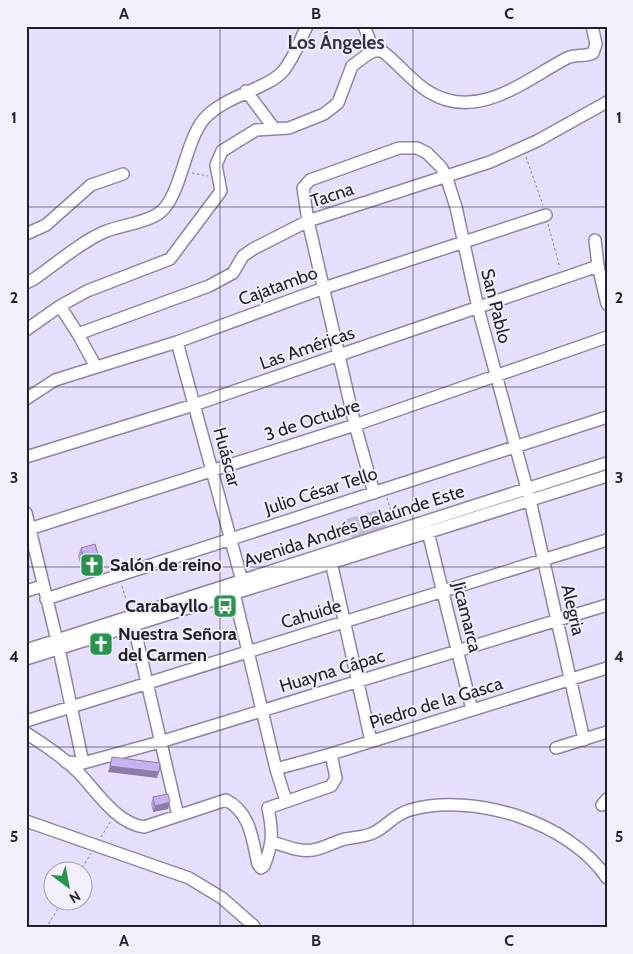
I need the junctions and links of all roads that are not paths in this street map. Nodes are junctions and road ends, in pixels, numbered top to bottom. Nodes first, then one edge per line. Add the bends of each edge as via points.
1 (307, 26) edge
2 (364, 26) edge
3 (592, 26) edge
4 (374, 51) junction
5 (246, 91) junction
6 (607, 102) edge
7 (274, 128) junction
8 (123, 174) dead end
9 (446, 176) junction
10 (546, 214) road end
11 (308, 221) junction
12 (26, 234) edge
13 (596, 240) dead end
14 (462, 241) junction
15 (598, 266) junction
16 (30, 281) edge
17 (324, 288) junction
18 (607, 304) edge
19 (60, 306) junction
20 (478, 308) junction
21 (26, 330) edge
22 (78, 334) junction
23 (607, 337) edge
24 (177, 342) junction
25 (340, 355) junction
26 (96, 367) junction
27 (496, 376) junction
28 (26, 399) edge
29 (194, 405) junction
30 (607, 417) edge
31 (355, 425) junction
32 (516, 446) junction
33 (26, 457) edge
34 (607, 463) edge
35 (212, 470) junction
36 (607, 476) edge
37 (379, 491) junction
38 (529, 494) junction
39 (26, 513) edge
40 (28, 530) edge
41 (428, 532) junction
42 (231, 539) junction
43 (607, 540) edge
44 (330, 558) junction
45 (544, 560) junction
46 (242, 581) junction
47 (43, 586) junction
48 (26, 591) edge
49 (443, 591) junction
50 (234, 593) junction
51 (46, 599) junction
52 (607, 605) edge
53 (557, 620) junction
54 (132, 621) junction
55 (344, 622) junction
56 (58, 645) junction
57 (26, 650) edge
58 (458, 651) junction
59 (248, 652) junction
60 (26, 659) edge
61 (607, 668) edge
62 (570, 679) junction
63 (358, 682) junction
64 (146, 684) junction
65 (72, 707) junction
66 (472, 710) junction
67 (262, 711) junction
68 (26, 721) edge
69 (607, 732) edge
70 (26, 733) edge
71 (584, 740) junction
72 (371, 741) junction
73 (160, 742) junction
74 (556, 748) dead end
75 (331, 754) junction
76 (66, 762) junction
77 (83, 763) junction
78 (276, 769) junction
79 (286, 801) junction
80 (178, 816) junction
81 (26, 821) edge
82 (272, 842) junction
83 (607, 878) edge
84 (254, 926) dead end

1 - 5 street via 284,70 275,78
2 - 4 street
3 - 4 street via 596,44 593,52 568,58 508,93 476,101 454,101 430,93 386,54
4 - 7 street via 352,66 338,103 324,114 289,128
5 - 7 street
5 - 16 street via 204,119 190,142 182,171 165,208 158,214 103,232
6 - 9 street, Tacna via 523,148
7 - 19 street via 256,130 222,151 216,165 222,191 170,259 87,291
8 - 12 street via 91,185 46,225
9 - 11 street, Tacna
9 - 11 street, San Pablo via 427,153 411,146 399,148 310,180 303,188
9 - 14 street, San Pablo
10 - 14 street, Cajatambo
11 - 17 street
11 - 22 street, Tacna via 243,256 233,273 209,286
13 - 15 street
14 - 17 street, Cajatambo
14 - 20 street, San Pablo
15 - 18 street
15 - 20 street, Las Américas
17 - 24 street, Cajatambo
17 - 25 street
19 - 21 street
19 - 22 street
20 - 25 street, Las Américas
20 - 27 street, San Pablo
22 - 26 street
23 - 27 street, 3 de Octubre
24 - 26 street, Cajatambo
24 - 29 street, Huáscar
25 - 29 street, Las Américas
25 - 31 street
26 - 28 street, Cajatambo via 55,380
27 - 31 street, 3 de Octubre
27 - 32 street, San Pablo
29 - 33 street, Las Américas
29 - 35 street, Huáscar
30 - 32 street, Julio César Tello
31 - 35 street, 3 de Octubre
31 - 37 street
32 - 37 street, Julio César Tello
32 - 38 street, San Pablo
34 - 38 street, Avenida Andrés Belaúnde Este
35 - 40 street, 3 de Octubre
35 - 42 street, Huáscar
36 - 38 street, Avenida Andrés Belaúnde Este
37 - 42 street, Julio César Tello
38 - 41 street, Avenida Andrés Belaúnde Este
38 - 44 street, Avenida Andrés Belaúnde Este via 397,531
38 - 45 street, Alegria
39 - 40 street
40 - 47 street
41 - 44 street, Avenida Andrés Belaúnde Este
41 - 49 street, Jicamarca
42 - 46 street, Huáscar
42 - 51 street, Julio César Tello
43 - 45 street, Cahuide
44 - 46 street, Avenida Andrés Belaúnde Este
44 - 50 street, Avenida Andrés Belaúnde Este
44 - 55 street
45 - 49 street, Cahuide
45 - 53 street, Alegria
46 - 54 street, Avenida Andrés Belaúnde Este
47 - 48 street
47 - 51 street
49 - 55 street, Cahuide
49 - 58 street, Jicamarca
50 - 54 street, Avenida Andrés Belaúnde Este
50 - 59 street
51 - 56 street
52 - 53 street, Huayna Cápac
53 - 58 street, Huayna Cápac
53 - 62 street, Alegria
54 - 56 street, Avenida Andrés Belaúnde Este
54 - 64 street
55 - 59 street, Cahuide
55 - 63 street
56 - 57 street, Avenida Andrés Belaúnde Este
56 - 60 street, Avenida Andrés Belaúnde Este
56 - 65 street
58 - 63 street, Huayna Cápac
58 - 66 street, Jicamarca
59 - 64 street, Cahuide
59 - 67 street
61 - 62 street, Piedro de la Gasca
62 - 66 street, Piedro de la Gasca
62 - 71 street, Alegria
63 - 67 street, Huayna Cápac
63 - 72 street
64 - 65 street, Cahuide
64 - 73 street
65 - 68 street, Cahuide
65 - 77 street
66 - 72 street, Piedro de la Gasca
67 - 73 street, Huayna Cápac
67 - 78 street
69 - 71 street
70 - 76 street
71 - 74 street
72 - 75 street, Piedro de la Gasca
73 - 77 street, Huayna Cápac
73 - 80 street
75 - 78 street, Piedro de la Gasca
75 - 79 street via 336,778 334,783
76 - 77 street, Huayna Cápac
76 - 80 street via 99,796 133,824 144,827
78 - 79 street
79 - 82 street via 268,808
80 - 82 street via 226,800 242,812 249,825 260,868 264,866
81 - 84 street via 189,878 222,898
82 - 83 street via 299,850 314,850 373,833 407,811 429,805 458,805 493,810 549,828 587,855

